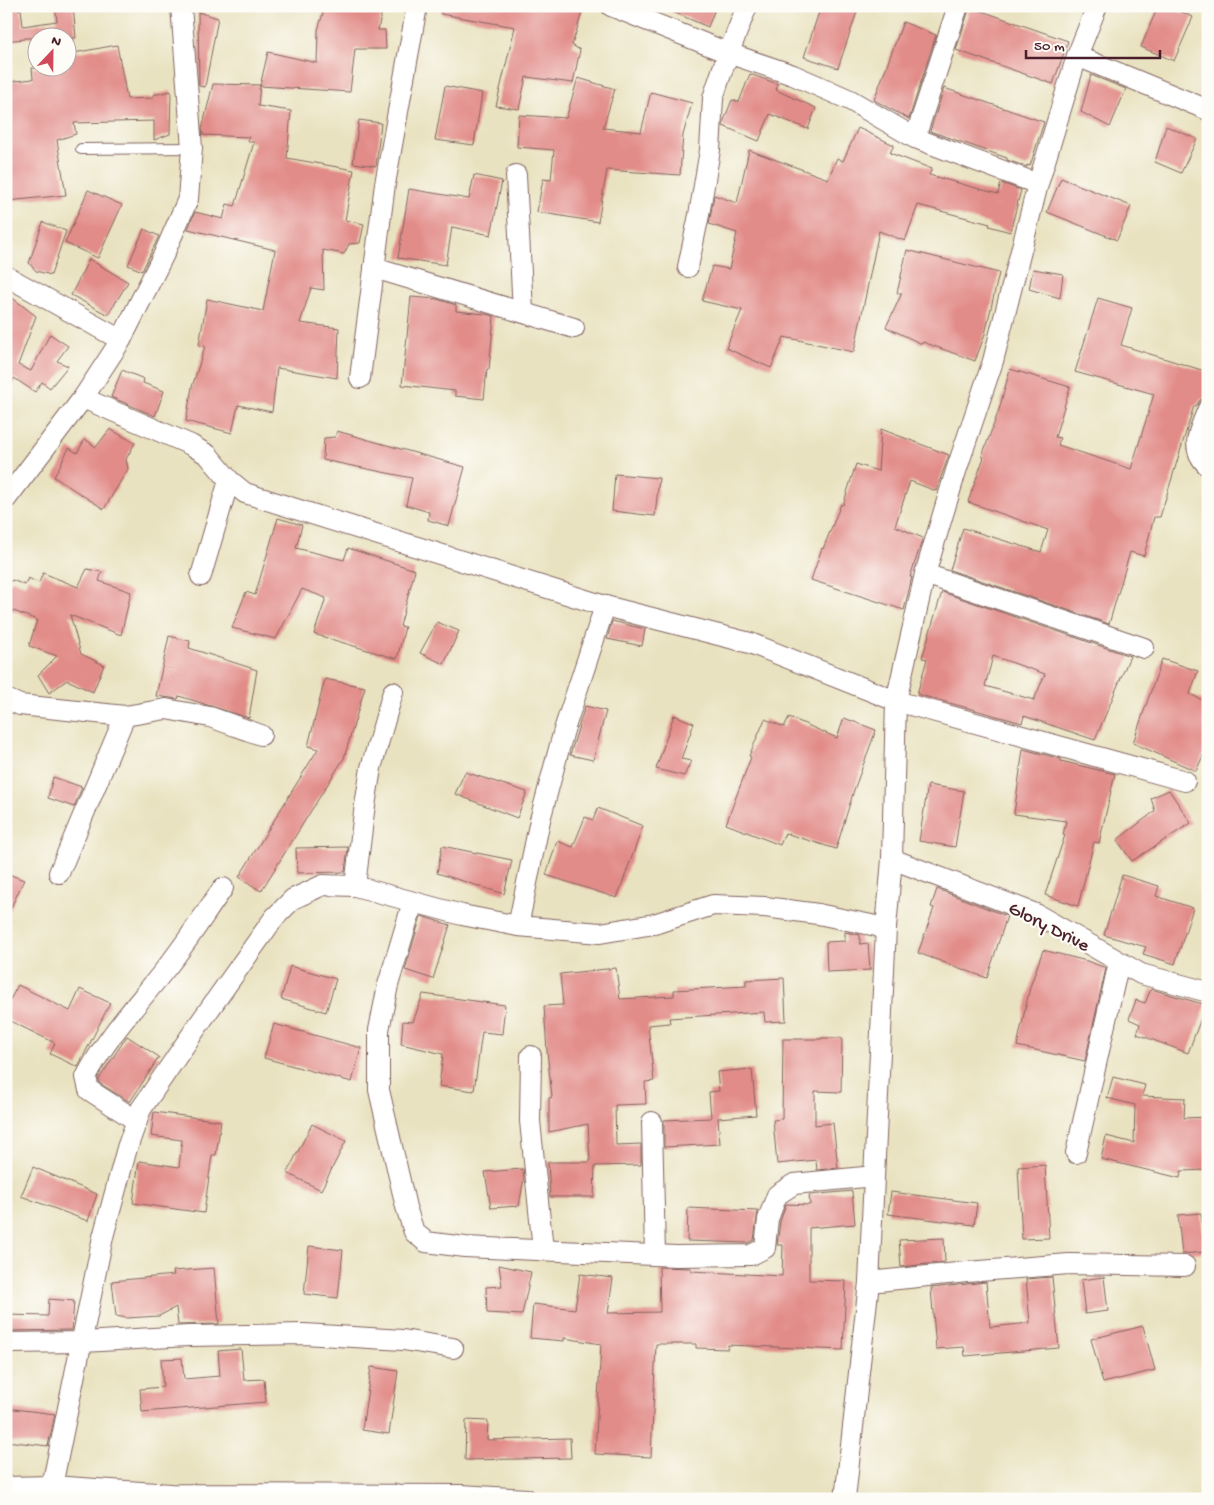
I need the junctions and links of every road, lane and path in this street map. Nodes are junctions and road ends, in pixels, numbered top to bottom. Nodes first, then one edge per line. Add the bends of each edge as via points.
1 (181, 6) edge
2 (417, 6) edge
3 (611, 6) edge
4 (747, 6) edge
5 (958, 6) edge
6 (1096, 6) edge
7 (728, 54) junction
8 (1077, 56) junction
9 (1208, 110) edge
10 (915, 138) junction
11 (192, 148) junction
12 (81, 149) dead end
13 (516, 176) dead end
14 (1038, 184) junction
15 (688, 267) dead end
16 (374, 268) junction
17 (6, 276) edge
18 (523, 312) junction
19 (574, 328) dead end
20 (121, 340) junction
21 (360, 378) dead end
22 (83, 398) junction
23 (1208, 409) edge
24 (1208, 466) edge
25 (229, 480) junction
26 (6, 499) edge
27 (925, 574) junction
28 (201, 576) dead end
29 (605, 606) junction
30 (1144, 648) dead end
31 (393, 692) dead end
32 (6, 699) edge
33 (896, 701) junction
34 (126, 716) junction
35 (261, 735) dead end
36 (1185, 781) dead end
37 (892, 859) junction
38 (59, 873) dead end
39 (355, 886) junction
40 (223, 888) dead end
41 (414, 902) junction
42 (518, 926) junction
43 (886, 928) junction
44 (1119, 962) junction
45 (1208, 992) edge
46 (531, 1056) dead end
47 (137, 1121) junction
48 (652, 1122) dead end
49 (1076, 1153) dead end
50 (874, 1176) junction
51 (543, 1250) junction
52 (654, 1255) junction
53 (1185, 1266) dead end
54 (869, 1282) junction
55 (83, 1342) junction
56 (6, 1344) edge
57 (453, 1348) dead end
58 (52, 1486) junction
59 (6, 1487) edge
60 (526, 1499) edge
61 (846, 1499) edge

1 - 11 street
2 - 16 street via 385,184
3 - 7 street
4 - 7 street
5 - 10 street
6 - 8 street
7 - 10 street via 793,75 850,100
7 - 15 street via 713,98 710,150
8 - 9 street
8 - 14 street
10 - 14 street
11 - 12 lane
11 - 20 street via 188,199
13 - 18 street
14 - 27 street via 993,361
16 - 18 street
16 - 21 street
17 - 20 street
18 - 19 street
20 - 22 street
22 - 25 street via 191,445 208,455
22 - 26 street
23 - 24 street via 1196,440 1201,459
25 - 28 street
25 - 29 street via 245,493
27 - 30 street
27 - 33 street
29 - 33 street via 750,643
29 - 42 street via 564,730 540,820
31 - 39 street via 371,768
32 - 34 street via 20,705
33 - 36 street
33 - 37 street
34 - 35 street via 166,709 210,717
34 - 38 street
37 - 43 street
37 - 44 street, Glory Drive via 1036,914
39 - 41 street
39 - 47 street via 323,885 293,899 274,918 141,1109
40 - 47 street via 164,972 132,1009 86,1077 89,1090
41 - 42 street
41 - 51 street via 388,985 379,1030 379,1090 414,1232 426,1242
42 - 43 street via 600,933 654,924 713,905 818,914
43 - 50 street
44 - 45 street, Glory Drive via 1141,974
44 - 49 street
46 - 51 street via 530,1121
47 - 55 street via 103,1237
48 - 52 street
50 - 52 street via 794,1184 777,1195 768,1219 765,1248 751,1255
50 - 54 street
51 - 52 street
53 - 54 street via 1069,1264
54 - 61 street
55 - 56 street
55 - 57 street via 304,1334 403,1340
55 - 58 street
58 - 59 street
58 - 60 street via 171,1494 461,1495

